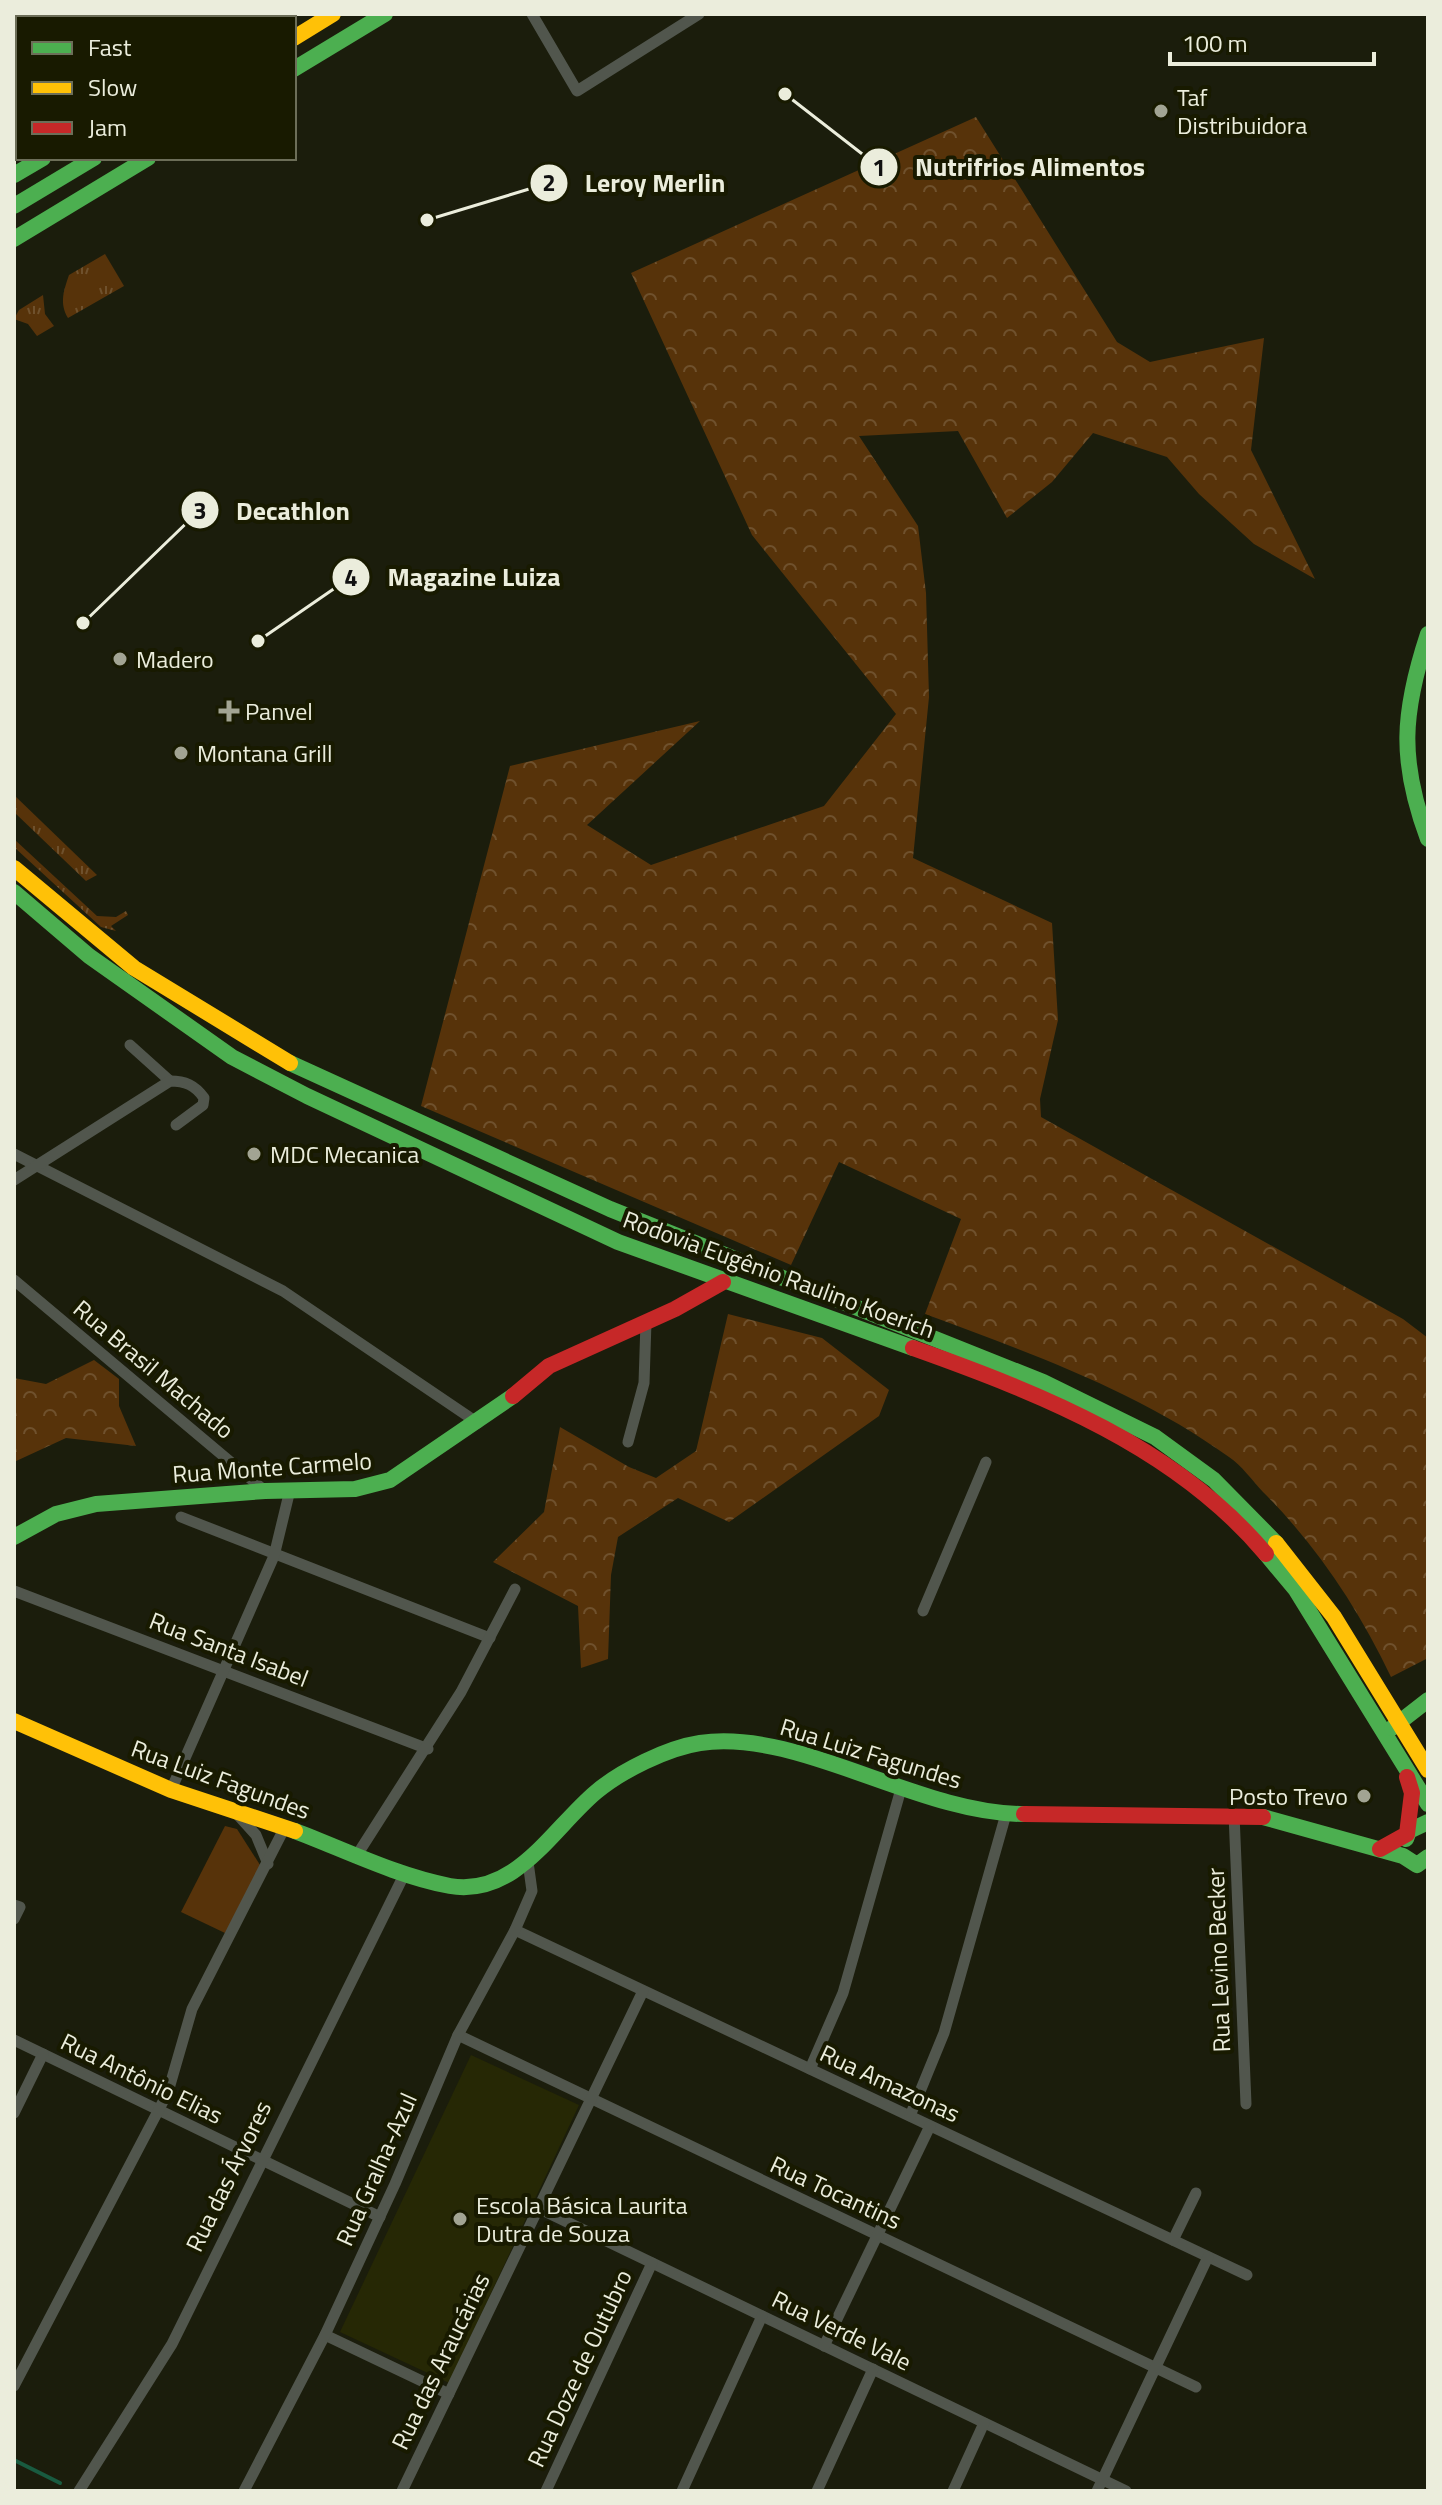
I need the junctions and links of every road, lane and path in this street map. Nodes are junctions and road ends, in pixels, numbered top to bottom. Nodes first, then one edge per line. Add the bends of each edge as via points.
1 (333, 14) edge
2 (385, 14) edge
3 (532, 14) edge
4 (699, 14) edge
5 (296, 37) edge
6 (296, 68) edge
7 (40, 160) edge
8 (91, 160) edge
9 (145, 160) edge
10 (14, 175) edge
11 (14, 206) edge
12 (14, 239) edge
13 (1428, 634) edge
14 (1428, 839) edge
15 (14, 868) edge
16 (14, 892) edge
17 (130, 1045) dead end
18 (170, 1081) junction
19 (176, 1125) dead end
20 (14, 1154) edge
21 (36, 1166) junction
22 (14, 1180) edge
23 (14, 1280) edge
24 (723, 1282) junction
25 (646, 1322) junction
26 (478, 1423) junction
27 (628, 1442) dead end
28 (986, 1462) dead end
29 (290, 1490) junction
30 (265, 1491) junction
31 (181, 1517) dead end
32 (14, 1537) edge
33 (274, 1556) junction
34 (515, 1589) dead end
35 (14, 1591) edge
36 (923, 1611) dead end
37 (490, 1638) junction
38 (223, 1670) junction
39 (1428, 1700) edge
40 (14, 1721) edge
41 (1392, 1728) junction
42 (428, 1749) junction
43 (1403, 1764) junction
44 (1428, 1770) edge
45 (901, 1789) junction
46 (171, 1790) junction
47 (1428, 1804) edge
48 (236, 1814) junction
49 (1006, 1814) junction
50 (1234, 1814) junction
51 (1428, 1822) edge
52 (285, 1827) junction
53 (1407, 1834) junction
54 (1380, 1849) junction
55 (357, 1855) junction
56 (528, 1862) junction
57 (1419, 1862) edge
58 (268, 1864) junction
59 (405, 1873) junction
60 (515, 1930) junction
61 (643, 1991) junction
62 (458, 2035) junction
63 (14, 2040) edge
64 (43, 2054) junction
65 (810, 2069) junction
66 (590, 2100) junction
67 (1246, 2104) dead end
68 (157, 2110) junction
69 (14, 2113) edge
70 (910, 2116) junction
71 (930, 2126) junction
72 (260, 2159) junction
73 (1196, 2193) dead end
74 (538, 2208) junction
75 (380, 2217) junction
76 (877, 2236) junction
77 (1173, 2240) junction
78 (1208, 2257) junction
79 (652, 2263) junction
80 (1247, 2275) dead end
81 (762, 2316) junction
82 (325, 2335) junction
83 (824, 2346) junction
84 (1155, 2368) junction
85 (873, 2369) junction
86 (14, 2386) edge
87 (1196, 2387) dead end
88 (449, 2394) junction
89 (984, 2423) junction
90 (1099, 2485) edge
91 (79, 2491) edge
92 (244, 2491) edge
93 (402, 2491) edge
94 (546, 2491) edge
95 (682, 2491) edge
96 (817, 2491) edge
97 (953, 2491) edge
98 (1126, 2491) edge

1 - 5 main road
2 - 6 main road
3 - 4 street via 577,91
7 - 10 main road
8 - 11 main road
9 - 12 main road
13 - 14 main road via 1403,736 1407,781
15 - 41 main road, Rodovia Eugênio Raulino Koerich via 156,984 300,1070 610,1209 1043,1382 1155,1437 1214,1480 1288,1555 1334,1617
16 - 24 main road, Rodovia Eugênio Raulino Koerich via 89,956 232,1057 618,1242
17 - 18 street
18 - 19 street via 191,1085 204,1098 203,1105
18 - 21 street
20 - 21 street
21 - 22 street
21 - 26 street via 283,1291
23 - 30 street, Rua Brasil Machado
24 - 25 main road, Rua Monte Carmelo
24 - 41 main road, Rodovia Eugênio Raulino Koerich via 1029,1393 1153,1455 1214,1500 1278,1567
25 - 26 main road, Rua Monte Carmelo via 549,1366
25 - 27 street via 644,1383
26 - 29 main road, Rua Monte Carmelo via 390,1480 355,1489
28 - 36 street
29 - 30 main road, Rua Monte Carmelo
29 - 33 street
30 - 32 main road, Rua Monte Carmelo via 79,1507
31 - 33 street
33 - 37 street
33 - 38 street
34 - 37 street
35 - 38 street, Rua Santa Isabel
37 - 42 street
38 - 42 street, Rua Santa Isabel
38 - 46 street
39 - 41 main road
40 - 46 main road, Rua Luiz Fagundes
41 - 43 main road, Rodovia Eugênio Raulino Koerich
41 - 44 main road, Rodovia Eugênio Raulino Koerich
42 - 55 street
43 - 47 main road, Rodovia Eugênio Raulino Koerich
43 - 53 main road via 1412,1793
45 - 49 main road, Rua Luiz Fagundes
45 - 56 main road, Rua Luiz Fagundes via 767,1746 698,1743 649,1759 611,1780
45 - 65 street via 843,1993
46 - 48 main road, Rua Luiz Fagundes
48 - 52 main road, Rua Luiz Fagundes
48 - 58 street via 256,1835
49 - 50 main road, Rua Luiz Fagundes
49 - 70 street via 944,2033
50 - 54 main road, Rua Luiz Fagundes via 1289,1822
50 - 67 street, Rua Levino Becker
51 - 53 main road
52 - 55 main road, Rua Luiz Fagundes
52 - 58 street
53 - 54 main road
53 - 57 main road
54 - 57 main road, Rua Luiz Fagundes
55 - 59 main road, Rua Luiz Fagundes
56 - 59 main road, Rua Luiz Fagundes via 482,1886 451,1886
56 - 60 street, Rua Gralha-Azul via 532,1891
58 - 68 street via 192,2009 168,2092
59 - 72 street, Rua das Árvores
60 - 61 street, Rua Amazonas
60 - 62 street, Rua Gralha-Azul
61 - 65 street, Rua Amazonas
61 - 66 street, Rua das Araucárias
62 - 66 street, Rua Tocantins
62 - 75 street, Rua Gralha-Azul
63 - 64 street, Rua Antônio Elias
64 - 68 street, Rua Antônio Elias
64 - 69 street
65 - 70 street, Rua Amazonas
66 - 74 street, Rua das Araucárias
66 - 76 street, Rua Tocantins
68 - 72 street, Rua Antônio Elias
68 - 86 street
70 - 71 street, Rua Amazonas
71 - 76 street
71 - 77 street, Rua Amazonas
72 - 75 street, Rua Antônio Elias
72 - 91 street, Rua das Árvores via 172,2344
73 - 77 street
74 - 79 street, Rua Verde Vale
74 - 88 street, Rua das Araucárias
75 - 82 street, Rua Gralha-Azul
76 - 83 street
76 - 84 street, Rua Tocantins
77 - 78 street, Rua Amazonas
78 - 80 street, Rua Amazonas
78 - 84 street
79 - 81 street, Rua Verde Vale
79 - 94 street, Rua Doze de Outubro
81 - 83 street, Rua Verde Vale
81 - 95 street
82 - 88 street
82 - 92 street, Rua Gralha-Azul
83 - 85 street, Rua Verde Vale
84 - 87 street, Rua Tocantins
84 - 90 street
85 - 89 street, Rua Verde Vale
85 - 96 street
88 - 93 street, Rua das Araucárias
89 - 90 street, Rua Verde Vale
89 - 97 street
90 - 98 street, Rua Verde Vale

